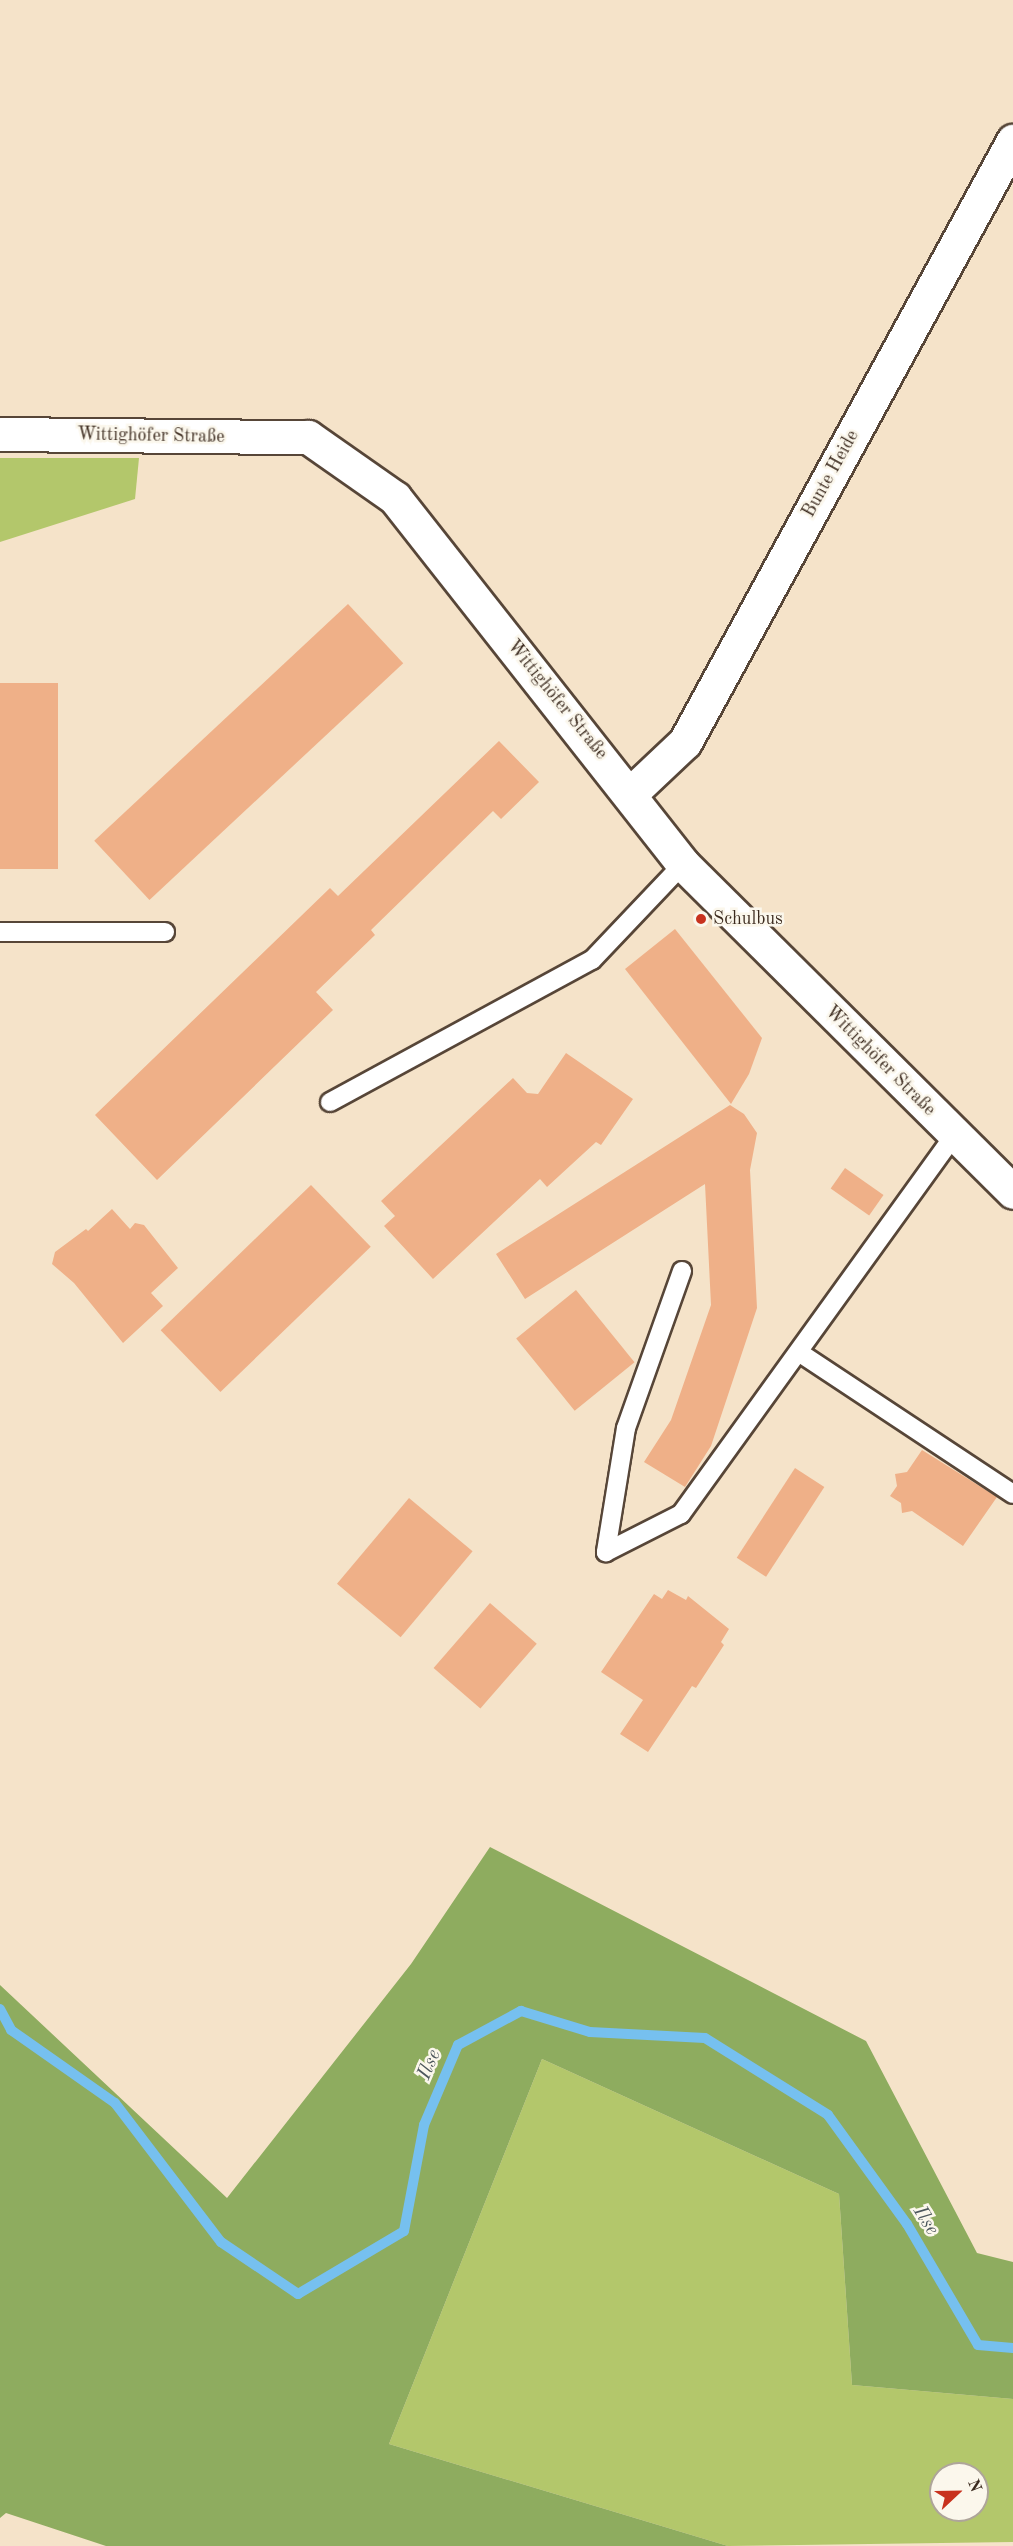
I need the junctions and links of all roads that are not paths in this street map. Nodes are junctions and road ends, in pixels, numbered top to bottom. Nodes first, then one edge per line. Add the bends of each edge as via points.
1 (1013, 141) edge
2 (0, 434) edge
3 (631, 793) junction
4 (683, 864) junction
5 (0, 932) edge
6 (165, 932) dead end
7 (330, 1102) dead end
8 (954, 1135) junction
9 (1013, 1192) edge
10 (682, 1271) dead end
11 (800, 1353) junction
12 (1013, 1494) edge

1 - 3 main road, Bunte Heide via 684,742
2 - 3 main road, Wittighöfer Straße via 308,437 395,498
3 - 4 main road, Wittighöfer Straße
4 - 7 lane via 592,960
4 - 8 main road, Wittighöfer Straße
5 - 6 lane
8 - 9 main road, Wittighöfer Straße
8 - 11 lane
10 - 11 lane via 626,1428 606,1552 681,1514
11 - 12 lane

